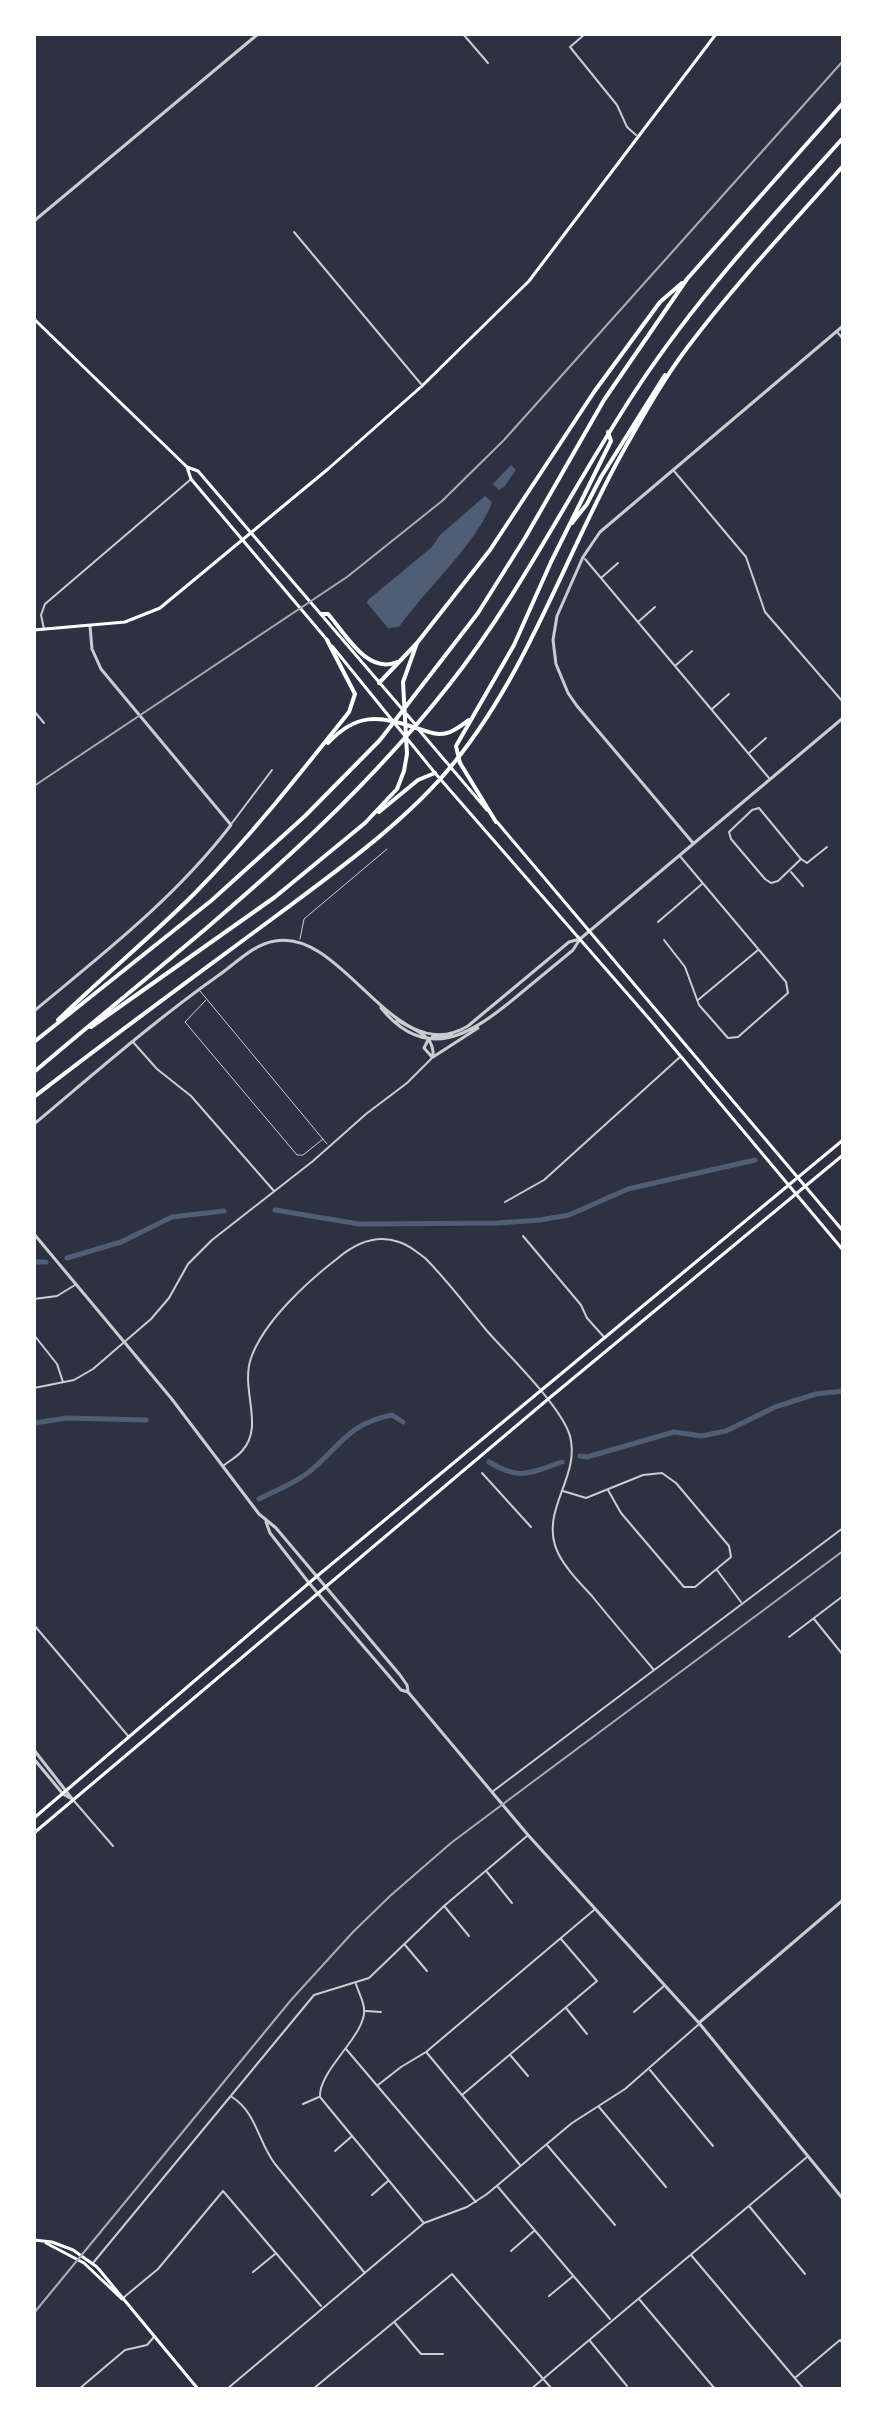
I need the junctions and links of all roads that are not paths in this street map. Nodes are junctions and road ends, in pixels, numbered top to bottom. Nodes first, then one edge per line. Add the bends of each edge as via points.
1 (258, 34) edge
2 (463, 34) edge
3 (585, 34) edge
4 (716, 34) edge
5 (488, 63) dead end
6 (843, 103) edge
7 (639, 137) junction
8 (843, 138) edge
9 (843, 166) edge
10 (34, 221) edge
11 (294, 232) dead end
12 (687, 279) junction
13 (34, 319) edge
14 (843, 326) edge
15 (836, 331) junction
16 (843, 339) edge
17 (672, 369) junction
18 (422, 386) junction
19 (608, 432) junction
20 (187, 467) junction
21 (673, 470) junction
22 (191, 479) junction
23 (566, 531) junction
24 (253, 533) junction
25 (243, 542) junction
26 (583, 557) junction
27 (618, 563) dead end
28 (601, 578) junction
29 (655, 607) dead end
30 (322, 614) junction
31 (638, 622) junction
32 (90, 626) junction
33 (44, 629) junction
34 (34, 630) edge
35 (327, 640) junction
36 (417, 643) junction
37 (692, 651) dead end
38 (399, 661) junction
39 (675, 666) junction
40 (379, 683) junction
41 (729, 694) dead end
42 (843, 702) edge
43 (712, 710) junction
44 (34, 711) edge
45 (403, 711) junction
46 (472, 718) junction
47 (843, 718) edge
48 (393, 720) junction
49 (44, 723) dead end
50 (404, 724) junction
51 (418, 728) junction
52 (405, 736) junction
53 (766, 738) dead end
54 (748, 753) junction
55 (310, 762) junction
56 (272, 770) dead end
57 (435, 773) junction
58 (770, 779) junction
59 (732, 810) junction
60 (373, 816) junction
61 (741, 819) junction
62 (496, 822) junction
63 (231, 825) junction
64 (693, 843) junction
65 (827, 847) dead end
66 (387, 849) dead end
67 (679, 855) junction
68 (801, 859) junction
69 (790, 871) junction
70 (703, 884) junction
71 (803, 886) dead end
72 (658, 922) dead end
73 (590, 931) junction
74 (580, 939) junction
75 (664, 940) dead end
76 (299, 941) junction
77 (759, 950) junction
78 (198, 989) junction
79 (206, 1000) junction
80 (697, 1000) junction
81 (377, 1002) junction
82 (34, 1011) edge
83 (484, 1023) junction
84 (462, 1030) junction
85 (42, 1035) junction
86 (429, 1038) junction
87 (73, 1039) junction
88 (133, 1041) junction
89 (34, 1042) edge
90 (681, 1056) junction
91 (433, 1057) junction
92 (34, 1072) edge
93 (34, 1097) edge
94 (34, 1124) edge
95 (323, 1139) junction
96 (843, 1140) edge
97 (330, 1146) junction
98 (843, 1155) edge
99 (797, 1177) junction
100 (788, 1184) junction
101 (805, 1187) junction
102 (274, 1191) junction
103 (797, 1194) junction
104 (505, 1202) dead end
105 (843, 1231) edge
106 (34, 1234) edge
107 (523, 1236) dead end
108 (843, 1250) edge
109 (76, 1284) junction
110 (34, 1299) edge
111 (34, 1335) edge
112 (605, 1338) junction
113 (124, 1342) junction
114 (64, 1383) junction
115 (34, 1388) edge
116 (540, 1392) junction
117 (547, 1400) junction
118 (222, 1467) junction
119 (482, 1473) dead end
120 (562, 1490) junction
121 (608, 1490) junction
122 (266, 1522) junction
123 (531, 1527) dead end
124 (843, 1528) edge
125 (717, 1570) junction
126 (316, 1577) junction
127 (309, 1583) junction
128 (326, 1588) junction
129 (319, 1593) junction
130 (843, 1596) edge
131 (742, 1603) junction
132 (813, 1618) junction
133 (34, 1625) edge
134 (789, 1637) dead end
135 (843, 1655) edge
136 (654, 1670) junction
137 (408, 1692) junction
138 (130, 1738) junction
139 (34, 1750) edge
140 (34, 1759) edge
141 (67, 1790) junction
142 (492, 1792) junction
143 (63, 1794) junction
144 (73, 1800) junction
145 (34, 1818) edge
146 (34, 1833) edge
147 (528, 1835) junction
148 (113, 1846) dead end
149 (486, 1871) junction
150 (843, 1900) edge
151 (512, 1903) dead end
152 (444, 1906) junction
153 (595, 1909) junction
154 (469, 1936) dead end
155 (560, 1938) junction
156 (404, 1944) junction
157 (427, 1971) dead end
158 (356, 1984) junction
159 (665, 1985) junction
160 (565, 2007) junction
161 (365, 2011) junction
162 (381, 2012) dead end
163 (634, 2012) dead end
164 (699, 2023) junction
165 (587, 2034) dead end
166 (345, 2048) junction
167 (426, 2052) junction
168 (510, 2055) junction
169 (650, 2069) junction
170 (528, 2076) dead end
171 (378, 2085) junction
172 (462, 2095) junction
173 (230, 2097) junction
174 (320, 2097) junction
175 (303, 2104) dead end
176 (599, 2106) junction
177 (352, 2137) junction
178 (547, 2144) junction
179 (713, 2146) dead end
180 (335, 2151) dead end
181 (808, 2156) junction
182 (521, 2166) junction
183 (389, 2180) junction
184 (497, 2186) junction
185 (666, 2187) dead end
186 (372, 2195) dead end
187 (843, 2199) edge
188 (476, 2202) junction
189 (748, 2206) junction
190 (424, 2223) junction
191 (615, 2225) dead end
192 (535, 2230) junction
193 (34, 2240) edge
194 (44, 2242) junction
195 (511, 2251) dead end
196 (276, 2253) junction
197 (691, 2254) junction
198 (93, 2263) junction
199 (253, 2272) dead end
200 (365, 2272) junction
201 (805, 2274) dead end
202 (573, 2276) junction
203 (549, 2296) dead end
204 (638, 2298) junction
205 (122, 2299) junction
206 (322, 2308) junction
207 (611, 2321) junction
208 (394, 2322) junction
209 (154, 2337) junction
210 (589, 2340) junction
211 (843, 2344) edge
212 (443, 2354) dead end
213 (795, 2378) junction
214 (543, 2379) junction
215 (627, 2386) dead end
216 (79, 2389) edge
217 (198, 2389) edge
218 (227, 2389) edge
219 (313, 2389) edge
220 (531, 2389) edge
221 (552, 2389) edge
222 (715, 2389) edge
223 (804, 2389) edge

1 - 10 street
2 - 5 street
3 - 7 street via 570,47
4 - 7 main road
6 - 12 highway
7 - 18 main road via 529,281
8 - 19 highway via 679,327
9 - 17 highway via 721,304
11 - 18 street
12 - 36 highway via 637,332 509,523
12 - 85 highway via 604,400 478,613 380,740 212,900
13 - 20 main road
14 - 15 street
15 - 16 street
15 - 21 street
17 - 23 highway
17 - 93 highway via 610,477 519,667 469,744 431,788 319,884
18 - 24 main road
19 - 23 highway via 611,441
19 - 87 highway via 503,610 390,757 296,851
20 - 22 main road
20 - 24 main road via 198,471
21 - 26 street via 600,532
21 - 42 street via 746,557 765,612
22 - 25 main road
22 - 33 street via 45,604
23 - 46 highway via 514,645
24 - 25 main road
24 - 30 main road
25 - 32 main road via 160,608 125,622
25 - 35 main road
26 - 28 street
26 - 64 street via 554,627 561,679 577,706
27 - 28 street
28 - 31 street
29 - 31 street
30 - 38 highway via 328,614 376,665
30 - 40 main road
31 - 39 street
32 - 33 main road
32 - 63 street via 101,669
33 - 34 main road
35 - 48 main road
35 - 55 highway via 354,699
36 - 38 highway
36 - 45 highway via 404,674
37 - 39 street
38 - 40 highway
39 - 43 street
40 - 45 main road
41 - 43 street
43 - 54 street
44 - 49 street
45 - 50 highway
45 - 51 main road
46 - 51 highway via 449,733
46 - 62 highway via 457,754
47 - 58 street
48 - 50 highway
48 - 52 main road
48 - 55 highway via 352,723
50 - 51 highway
50 - 52 highway
51 - 62 main road
52 - 57 main road
52 - 60 highway via 401,780
53 - 54 street
54 - 58 street
55 - 85 highway via 191,897
56 - 63 street
57 - 60 highway
57 - 74 main road
58 - 59 street
59 - 61 street
59 - 64 street
60 - 87 highway via 275,897
61 - 68 street via 759,808
61 - 69 street via 729,835 765,879 778,881
62 - 73 main road
63 - 82 street via 145,919
64 - 67 street
65 - 68 street via 807,863
66 - 76 lane via 304,919
67 - 70 street
67 - 73 street
68 - 69 street
69 - 71 street
70 - 72 street
70 - 77 street
73 - 74 street
73 - 99 main road
74 - 83 street
74 - 84 street via 569,942
74 - 90 main road
75 - 80 street via 685,967
76 - 78 street via 259,946
76 - 81 street via 320,952
77 - 80 street
77 - 80 street via 789,990 776,1004 732,1039
78 - 79 lane
78 - 88 street
79 - 95 lane
79 - 95 lane via 185,1019 297,1155
81 - 84 street via 422,1030
81 - 86 street via 401,1027
83 - 86 street via 452,1038
83 - 91 street
84 - 86 street
85 - 89 highway
86 - 91 street
86 - 91 street via 424,1048
87 - 92 highway
88 - 94 street
88 - 102 street via 191,1096
90 - 100 main road
90 - 104 street via 544,1180
91 - 97 street
95 - 97 lane
96 - 99 main road
97 - 102 street
98 - 101 main road
99 - 100 main road
99 - 101 main road
100 - 103 main road
100 - 112 main road
101 - 103 main road
101 - 105 main road
102 - 113 street via 193,1258 161,1308
103 - 108 main road
103 - 117 main road
106 - 109 street
107 - 112 street
109 - 110 street via 57,1296
109 - 113 street
111 - 114 street via 57,1364
112 - 116 main road
113 - 114 street via 84,1375
113 - 118 street
114 - 115 street
116 - 117 street
116 - 118 street via 422,1256 402,1243 377,1239 340,1256 267,1329 248,1370 251,1434 242,1451
116 - 126 main road
117 - 120 street via 571,1442 570,1470
117 - 128 main road
118 - 122 street
119 - 123 street
120 - 121 street via 586,1498
120 - 136 street via 552,1528 558,1554
121 - 125 street via 680,1584 695,1587
121 - 125 street via 649,1473 667,1475 729,1546 729,1560
122 - 126 street
122 - 127 street
124 - 131 street
125 - 131 street
126 - 127 main road
126 - 128 street
127 - 129 street
127 - 138 main road
128 - 129 main road
128 - 137 street via 400,1675
129 - 137 street
129 - 144 main road
130 - 132 street
131 - 136 street
132 - 134 street
132 - 135 street
133 - 138 street
136 - 142 street
137 - 142 street
138 - 141 main road
139 - 141 street
140 - 143 street
141 - 143 main road
141 - 144 street
142 - 147 street
143 - 144 street
143 - 145 main road
144 - 146 main road
144 - 148 street
147 - 149 street
147 - 153 street
149 - 151 street
149 - 152 street
150 - 164 street
152 - 154 street
152 - 156 street
153 - 155 street
153 - 159 street
155 - 160 street via 597,1981
155 - 167 street
156 - 157 street
156 - 158 street
158 - 161 street
158 - 173 street via 314,1995
159 - 163 street
159 - 164 street
160 - 165 street
160 - 168 street
161 - 162 street
161 - 166 street
164 - 169 street
164 - 181 street
166 - 171 street
166 - 174 street via 322,2083
167 - 171 street
167 - 172 street
168 - 170 street
168 - 172 street
169 - 176 street
169 - 179 street
171 - 188 street
172 - 182 street
173 - 198 street
173 - 200 street via 250,2115 264,2151
174 - 175 street
174 - 177 street
176 - 178 street
176 - 185 street
177 - 180 street
177 - 183 street
178 - 182 street
178 - 191 street
181 - 187 street
181 - 189 street
182 - 184 street
183 - 186 street
183 - 190 street
184 - 188 street
184 - 192 street
188 - 190 street
189 - 197 street
189 - 201 street
190 - 200 street
192 - 195 street
192 - 202 street
193 - 194 main road
194 - 198 main road via 73,2250
194 - 205 main road via 84,2263
196 - 199 street
196 - 205 street via 223,2191 158,2269
196 - 206 street
197 - 204 street
197 - 213 street
198 - 205 main road
200 - 206 street
202 - 203 street
202 - 207 street
204 - 207 street
204 - 222 street
205 - 209 main road
206 - 218 street
207 - 210 street
208 - 212 street via 421,2354
208 - 214 street via 452,2274
208 - 219 street
209 - 216 street via 147,2345 125,2350
209 - 217 main road
210 - 214 street
210 - 215 street
211 - 213 street via 840,2340
213 - 223 street
214 - 220 street
214 - 221 street

